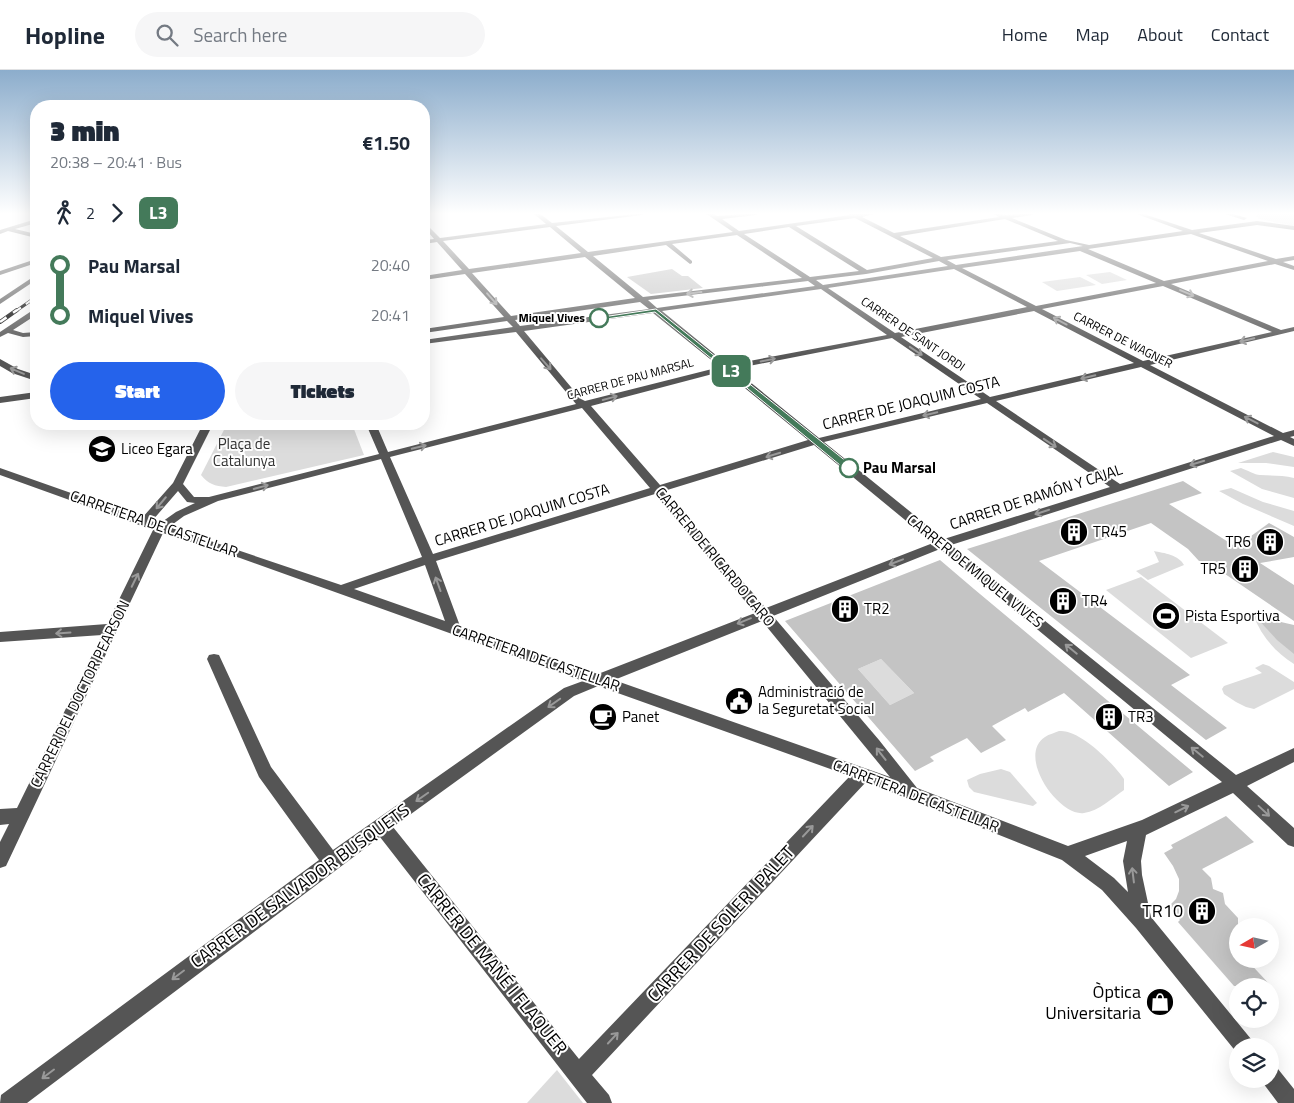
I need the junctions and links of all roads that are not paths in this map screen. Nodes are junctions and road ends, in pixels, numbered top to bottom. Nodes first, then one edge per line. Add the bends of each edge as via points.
1 (458, 261) edge
2 (540, 261) edge
3 (596, 261) edge
4 (782, 261) edge
5 (849, 261) edge
6 (928, 261) edge
7 (945, 261) edge
8 (987, 261) edge
9 (1114, 261) edge
10 (1275, 261) edge
11 (1276, 261) edge
12 (30, 263) edge
13 (955, 266) junction
14 (1294, 268) edge
15 (468, 272) junction
16 (866, 272) junction
17 (0, 273) edge
18 (430, 277) edge
19 (808, 279) junction
20 (30, 282) edge
21 (1162, 283) junction
22 (820, 286) junction
23 (642, 300) junction
24 (0, 302) edge
25 (1034, 308) junction
26 (654, 309) junction
27 (28, 318) joint
28 (515, 325) junction
29 (1294, 329) edge
30 (430, 331) edge
31 (11, 332) junction
32 (1280, 333) junction
33 (30, 334) edge
34 (0, 335) edge
35 (894, 336) junction
36 (430, 337) edge
37 (1294, 338) edge
38 (430, 341) edge
39 (0, 342) edge
40 (0, 362) edge
41 (1143, 364) junction
42 (727, 368) junction
43 (30, 376) edge
44 (30, 383) edge
45 (30, 389) edge
46 (22, 390) junction
47 (0, 392) edge
48 (30, 396) edge
49 (0, 400) edge
50 (986, 400) junction
51 (585, 405) junction
52 (205, 430) edge
53 (373, 430) edge
54 (1294, 433) edge
55 (1282, 436) junction
56 (817, 441) junction
57 (1294, 443) edge
58 (384, 456) junction
59 (0, 471) edge
60 (178, 484) junction
61 (1118, 488) junction
62 (658, 489) junction
63 (214, 500) junction
64 (145, 522) junction
65 (160, 528) junction
66 (941, 544) junction
67 (429, 559) junction
68 (341, 589) junction
69 (764, 614) junction
70 (112, 630) junction
71 (455, 630) junction
72 (0, 637) edge
73 (214, 659) dead end
74 (597, 680) junction
75 (1294, 755) edge
76 (863, 774) junction
77 (1234, 783) junction
78 (911, 792) junction
79 (22, 815) junction
80 (0, 817) edge
81 (382, 826) junction
82 (1138, 830) junction
83 (1294, 839) edge
84 (1068, 854) junction
85 (0, 860) edge
86 (331, 862) junction
87 (1143, 920) junction
88 (1238, 1038) edge
89 (580, 1074) junction
90 (1279, 1088) edge
91 (9, 1103) edge
92 (601, 1103) edge
93 (1292, 1103) edge

1 - 15 street, CARRER DE RICARDO CARO
2 - 15 street
3 - 23 street, CARRER DE MIQUEL VIVES
4 - 19 street, CARRER DE SANT JORDI
5 - 16 street
6 - 16 street
7 - 13 street, CARRER DE WAGNER
8 - 13 street
9 - 21 street
10 - 21 street, CARRER DE PAU MARSAL
11 - 14 street
12 - 17 street
13 - 22 street
13 - 25 street, CARRER DE WAGNER
15 - 18 street
15 -> 28 street, CARRER DE RICARDO CARO
16 - 19 street
19 - 22 street, CARRER DE SANT JORDI
19 -> 23 street
20 - 24 street
21 - 25 street, CARRER DE PAU MARSAL
21 -> 32 street
22 - 26 street
22 - 35 street, CARRER DE SANT JORDI
23 - 26 street, CARRER DE MIQUEL VIVES
23 - 28 street
25 - 35 street, CARRER DE PAU MARSAL
41 -> 25 street, CARRER DE WAGNER
26 - 28 street
26 - 42 street, CARRER DE MIQUEL VIVES
27 - 31 street
27 - 34 street
28 - 30 street
28 - 36 street
28 - 38 street
28 -> 51 street, CARRER DE RICARDO CARO via 572,394
29 - 32 street, CARRER DE JOAQUIM COSTA
31 - 33 street
31 - 39 street
32 - 37 street
32 -> 41 street, CARRER DE JOAQUIM COSTA
42 -> 35 street, CARRER DE PAU MARSAL
35 -> 50 street, CARRER DE SANT JORDI
43 -> 40 street
41 -> 50 street, CARRER DE JOAQUIM COSTA
55 -> 41 street, CARRER DE WAGNER
51 -> 42 street, CARRER DE PAU MARSAL
42 - 56 street, CARRER DE MIQUEL VIVES
44 - 46 street
45 - 46 street
46 - 47 street
48 - 49 street
50 -> 56 street, CARRER DE JOAQUIM COSTA
50 -> 61 street, CARRER DE SANT JORDI
58 -> 51 street, CARRER DE PAU MARSAL
51 - 62 street, CARRER DE RICARDO CARO
52 - 60 street
53 - 58 street
54 - 55 street, CARRER DE RAMÓN Y CAJAL
55 - 57 street, CARRER DE WAGNER
55 -> 61 street, CARRER DE RAMÓN Y CAJAL
56 -> 62 street, CARRER DE JOAQUIM COSTA
56 - 66 street, CARRER DE MIQUEL VIVES
63 -> 58 street, CARRER DE PAU MARSAL
58 - 67 street
59 - 64 street, CARRETERA DE CASTELLAR
60 - 63 street via 191,500
60 -> 64 street
61 -> 66 street, CARRER DE RAMÓN Y CAJAL
62 - 67 street, CARRER DE JOAQUIM COSTA
62 - 69 street, CARRER DE RICARDO CARO
63 - 65 street, CARRER DE PAU MARSAL via 180,514
64 - 65 street, CARRETERA DE CASTELLAR
65 - 68 street, CARRETERA DE CASTELLAR
70 -> 65 street, CARRER DEL DOCTOR PEARSON
66 -> 69 street, CARRER DE RAMÓN Y CAJAL
77 -> 66 street, CARRER DE MIQUEL VIVES
67 - 68 street, CARRER DE JOAQUIM COSTA
71 -> 67 street
68 - 71 street, CARRETERA DE CASTELLAR
69 -> 74 street, CARRER DE RAMÓN Y CAJAL
78 -> 69 street, CARRER DE RICARDO CARO
70 -> 72 street
70 - 79 street, CARRER DEL DOCTOR PEARSON
71 - 74 street, CARRETERA DE CASTELLAR
73 - 86 street via 265,772
74 - 76 street, CARRETERA DE CASTELLAR
74 -> 81 street, CARRER DE SALVADOR BUSQUETS via 569,692
75 - 77 street
76 - 78 street, CARRETERA DE CASTELLAR
89 -> 76 street, CARRER DE SOLER I PALET
82 -> 77 street
77 -> 83 street, CARRER DE MIQUEL VIVES
78 - 84 street, CARRETERA DE CASTELLAR
79 - 80 street
79 - 85 street, CARRER DEL DOCTOR PEARSON
81 - 86 street, CARRER DE SALVADOR BUSQUETS
81 - 89 street, CARRER DE MAÑÉ I FLAQUER
82 - 84 street
87 -> 82 street via 1132,875
84 - 87 street, CARRETERA DE CASTELLAR via 1108,884
86 -> 91 street, CARRER DE SALVADOR BUSQUETS
87 - 88 street, CARRETERA DE CASTELLAR
89 - 92 street, CARRER DE MAÑÉ I FLAQUER
90 - 93 street

